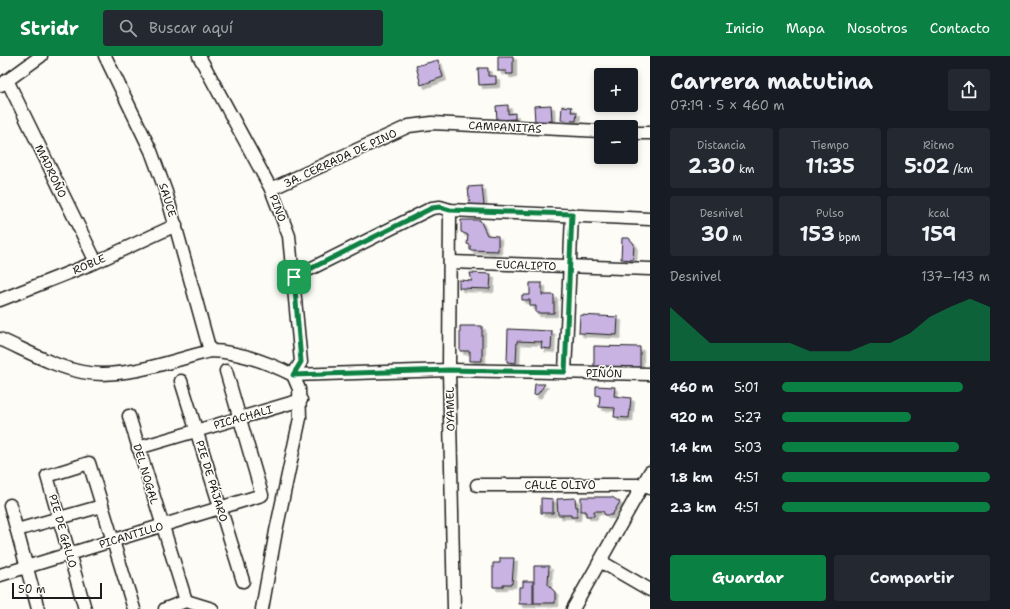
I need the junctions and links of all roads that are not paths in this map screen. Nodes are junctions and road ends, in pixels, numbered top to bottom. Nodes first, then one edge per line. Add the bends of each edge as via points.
1 (41, 56) edge
2 (106, 56) edge
3 (199, 56) edge
4 (3, 83) edge
5 (409, 126) joint
6 (594, 131) edge
7 (638, 133) edge
8 (650, 134) edge
9 (271, 189) junction
10 (450, 210) junction
11 (572, 214) junction
12 (650, 219) edge
13 (176, 225) junction
14 (96, 262) junction
15 (451, 262) junction
16 (571, 267) junction
17 (650, 269) edge
18 (294, 277) junction
19 (0, 300) edge
20 (0, 339) edge
21 (210, 351) junction
22 (449, 370) junction
23 (226, 371) dead end
24 (565, 372) junction
25 (650, 374) edge
26 (293, 375) junction
27 (181, 381) dead end
28 (301, 400) junction
29 (128, 416) dead end
30 (239, 417) junction
31 (196, 431) junction
32 (138, 448) junction
33 (650, 472) edge
34 (477, 485) dead end
35 (647, 487) edge
36 (10, 505) dead end
37 (102, 506) junction
38 (220, 508) junction
39 (59, 517) junction
40 (162, 526) junction
41 (17, 530) junction
42 (113, 540) junction
43 (70, 554) junction
44 (600, 561) junction
45 (27, 567) junction
46 (0, 575) edge
47 (243, 581) dead end
48 (650, 590) edge
49 (186, 601) junction
50 (38, 609) edge
51 (85, 609) edge
52 (134, 609) edge
53 (165, 609) edge
54 (212, 609) edge
55 (262, 609) edge
56 (454, 609) edge
57 (573, 609) edge

1 - 4 street
2 - 13 street, SAUCE via 151,151
3 - 9 street, PINO
4 - 14 street, MADROÑO
5 - 6 street, CAMPANITAS via 432,123
5 - 9 street, 3A. CERRADA DE PINO
7 - 8 street
9 - 18 street, PINO via 289,236
10 - 11 street
10 - 15 street, OYAMEL
10 - 18 street via 432,208
11 - 12 street
11 - 16 street
13 - 14 street, ROBLE
13 - 21 street, SAUCE
14 - 19 street, ROBLE
15 - 16 street, EUCALIPTO
15 - 22 street, OYAMEL
16 - 17 street, EUCALIPTO
16 - 24 street
18 - 26 street, PINO via 301,362
20 - 21 street via 56,365 104,374 125,373
21 - 26 street via 221,351 265,363
22 - 24 street, PIÑÓN
22 - 26 street, PIÑÓN
22 - 56 street, OYAMEL
23 - 30 street
24 - 25 street, PIÑÓN
26 - 28 street
27 - 31 street, PIE DE PÁJARO
28 - 30 street, PICACHALI
28 - 55 street via 296,440
29 - 32 street, DEL NOGAL
30 - 31 street, PICACHALI
30 - 38 street, PICANTILLO via 262,495
31 - 32 street, PICACHALI
31 - 38 street, PIE DE PÁJARO
32 - 40 street, DEL NOGAL
33 - 35 street
34 - 35 street, CALLE OLIVO
35 - 44 street
36 - 41 street
37 - 39 street
37 - 39 street, PIE DE GALLO via 89,463 47,476
37 - 42 street
38 - 40 street, PICANTILLO
38 - 47 street, PIE DE PÁJARO
39 - 41 street
39 - 43 street, PIE DE GALLO
40 - 42 street, PICANTILLO
40 - 49 street, DEL NOGAL
41 - 45 street
42 - 43 street, PICANTILLO
42 - 52 street
43 - 45 street, PICANTILLO
43 - 51 street, PIE DE GALLO
44 - 48 street
44 - 57 street
45 - 46 street, PICANTILLO
45 - 50 street
49 - 53 street
49 - 54 street

